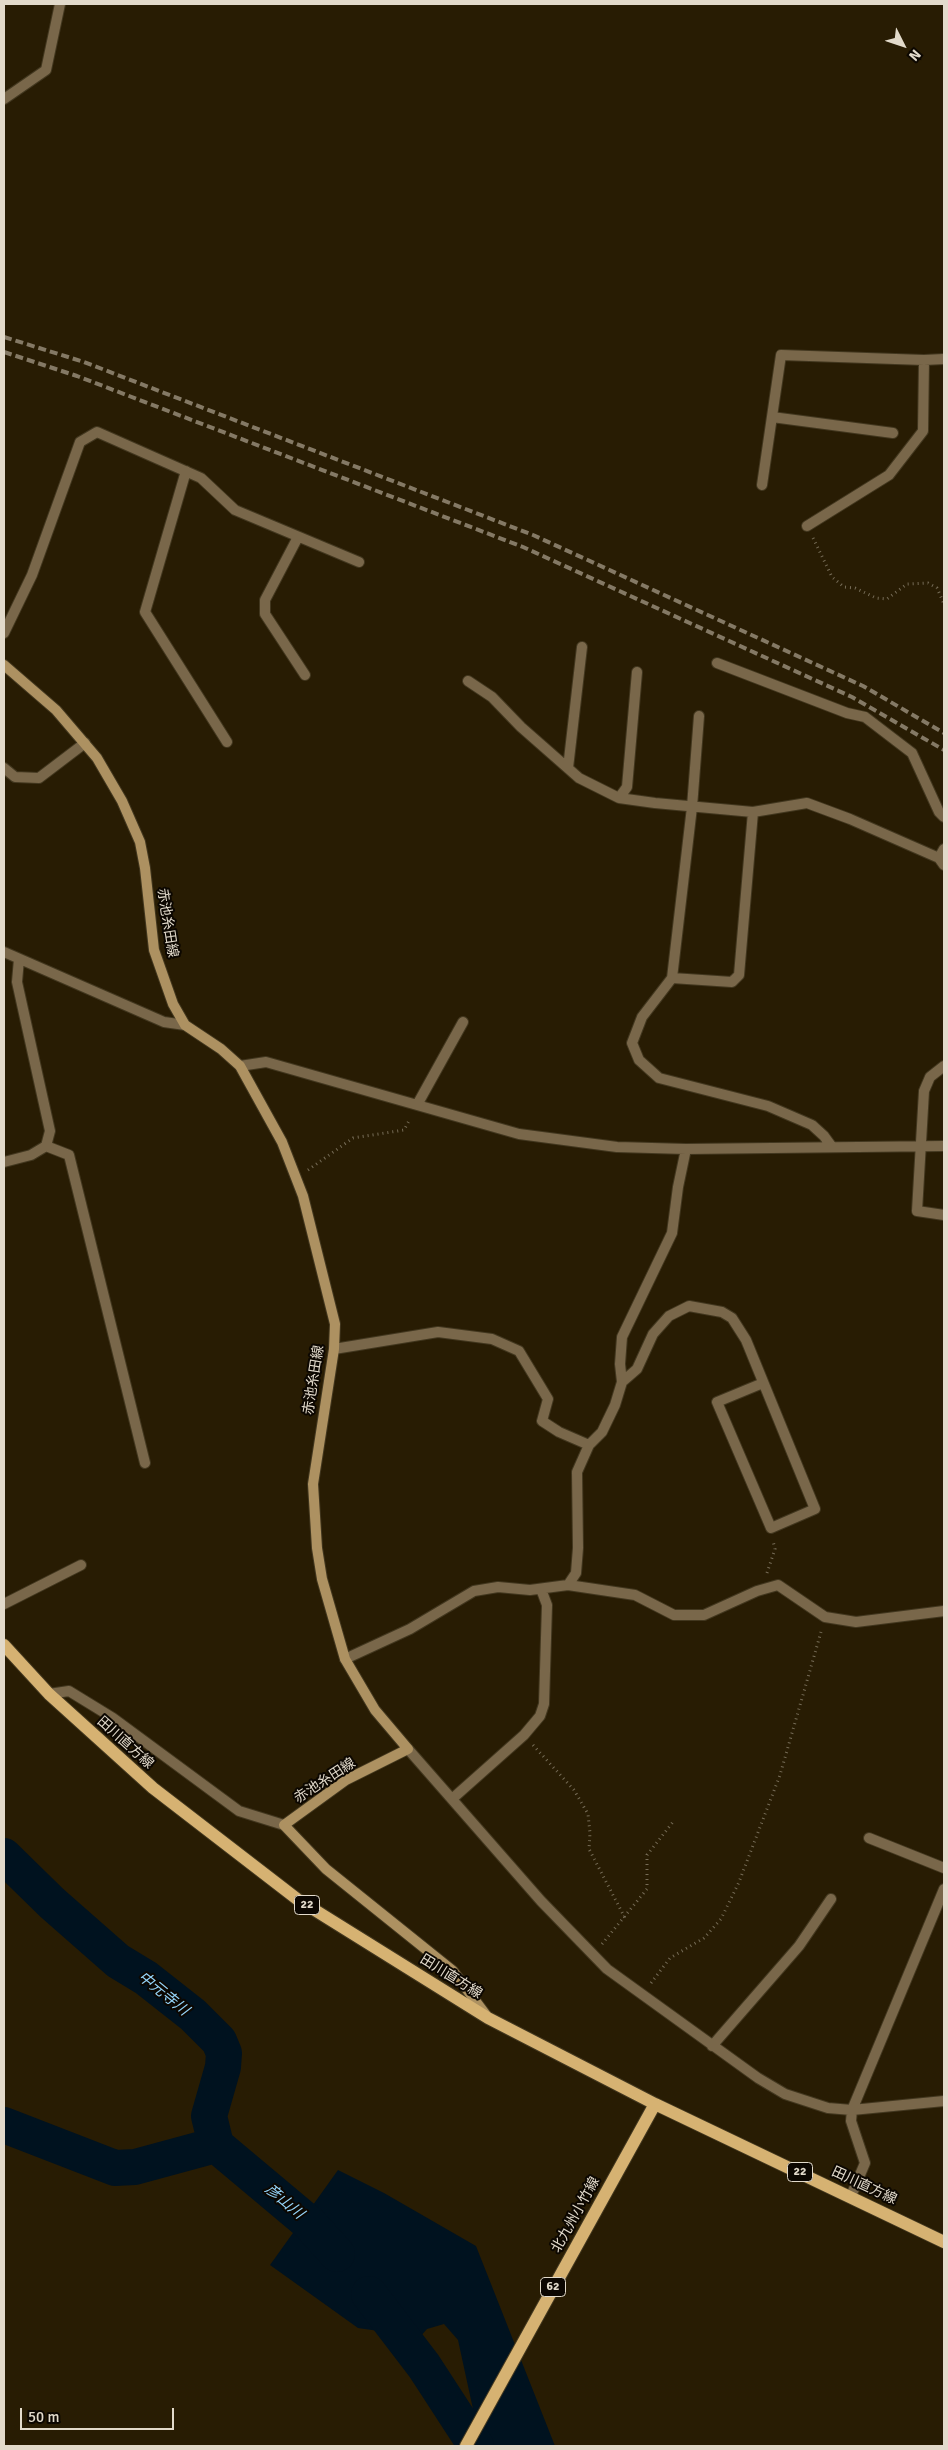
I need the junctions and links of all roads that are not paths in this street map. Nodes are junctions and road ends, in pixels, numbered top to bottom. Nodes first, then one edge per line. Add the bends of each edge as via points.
1 (60, 4) edge
2 (4, 99) edge
3 (944, 359) edge
4 (924, 360) junction
5 (772, 417) junction
6 (893, 433) dead end
7 (186, 471) junction
8 (762, 485) dead end
9 (807, 526) road end
10 (298, 537) junction
11 (359, 562) dead end
12 (4, 633) edge
13 (582, 647) dead end
14 (717, 663) dead end
15 (4, 665) edge
16 (637, 672) dead end
17 (305, 675) dead end
18 (468, 681) dead end
19 (699, 716) dead end
20 (227, 742) dead end
21 (85, 743) junction
22 (4, 768) edge
23 (568, 768) junction
24 (618, 798) junction
25 (692, 807) junction
26 (753, 812) junction
27 (944, 818) edge
28 (944, 849) edge
29 (942, 862) edge
30 (4, 952) edge
31 (19, 960) junction
32 (672, 978) junction
33 (463, 1022) dead end
34 (185, 1025) junction
35 (240, 1066) junction
36 (944, 1066) edge
37 (417, 1105) junction
38 (921, 1145) junction
39 (46, 1146) junction
40 (944, 1146) edge
41 (832, 1147) junction
42 (686, 1149) junction
43 (4, 1162) edge
44 (944, 1215) edge
45 (334, 1349) junction
46 (622, 1382) junction
47 (763, 1383) junction
48 (589, 1445) junction
49 (145, 1463) dead end
50 (81, 1565) dead end
51 (568, 1585) junction
52 (541, 1589) junction
53 (4, 1604) edge
54 (944, 1611) edge
55 (4, 1645) edge
56 (345, 1659) junction
57 (49, 1694) junction
58 (408, 1749) junction
59 (452, 1799) junction
60 (284, 1825) junction
61 (870, 1838) dead end
62 (944, 1868) edge
63 (944, 1889) edge
64 (832, 1899) dead end
65 (488, 2018) junction
66 (712, 2046) junction
67 (944, 2101) edge
68 (655, 2104) junction
69 (852, 2110) junction
70 (851, 2196) junction
71 (944, 2242) edge
72 (466, 2446) edge

1 - 2 street via 46,70
3 - 4 street
4 - 5 street via 781,355
4 - 9 street via 923,431 889,475
5 - 6 street
5 - 8 street
7 - 10 street via 200,478 235,510
7 - 12 street via 97,432 80,442 32,575
7 - 20 street via 146,612
10 - 11 street
10 - 17 street via 264,600 265,614
13 - 23 street
14 - 27 street via 865,717 912,753 938,812
15 - 21 main road, 赤池糸田線 via 56,710
16 - 24 street via 627,787
18 - 23 street via 492,697
19 - 25 street
21 - 22 street via 39,778 15,777
21 - 34 main road, 赤池糸田線 via 122,801 140,842 154,950 173,1004
23 - 24 street via 579,778
24 - 25 street
25 - 26 street
25 - 32 street
26 - 29 street via 807,803 850,819
26 - 32 street via 739,975 732,982
28 - 29 street
30 - 31 street
31 - 34 street via 164,1022
31 - 39 street via 17,982 50,1131
32 - 41 street via 642,1017 632,1043 639,1060 659,1078 768,1106 812,1125
33 - 37 street
34 - 35 main road, 赤池糸田線
35 - 37 street via 266,1062
35 - 45 main road, 赤池糸田線 via 282,1142 303,1196 335,1324
36 - 38 street via 930,1077 924,1091
37 - 42 street via 520,1134 617,1147
38 - 40 street
38 - 41 street
38 - 44 street via 917,1210
39 - 43 street via 31,1156
39 - 49 street via 69,1155
41 - 42 street
42 - 46 street via 672,1233 622,1337
45 - 48 street via 438,1332 492,1339 519,1351 548,1399 542,1421
45 - 56 main road, 赤池糸田線 via 313,1484 322,1579
46 - 47 street via 637,1369 653,1334 669,1316 689,1306 722,1312 732,1318 746,1340
46 - 48 street via 602,1432
47 - 47 street via 814,1509 771,1528 717,1402
48 - 51 street via 577,1472 576,1574
50 - 53 street
51 - 52 street
51 - 54 street via 635,1595 674,1615 704,1614 778,1585 825,1617 856,1622
52 - 56 street via 498,1587 474,1590 410,1629
52 - 59 street via 547,1605 544,1704 540,1716 524,1735
55 - 57 main road, 田川直方線 / 22
56 - 58 main road, 赤池糸田線 via 375,1710
57 - 60 street via 69,1692 113,1718 239,1811
57 - 65 main road, 田川直方線 / 22 via 153,1788 297,1899
58 - 59 street
58 - 60 main road, 赤池糸田線 via 346,1780
59 - 66 street via 541,1901 607,1969
60 - 65 main road via 326,1869 453,1970
61 - 62 street
63 - 69 street
64 - 66 street via 799,1946
65 - 68 main road, 田川直方線 / 22
66 - 69 street via 785,2094 828,2108
67 - 69 street
68 - 70 main road, 田川直方線 / 22
68 - 72 main road, 北九州小竹線 / 62
69 - 70 street via 864,2163
70 - 71 main road, 田川直方線 / 22

